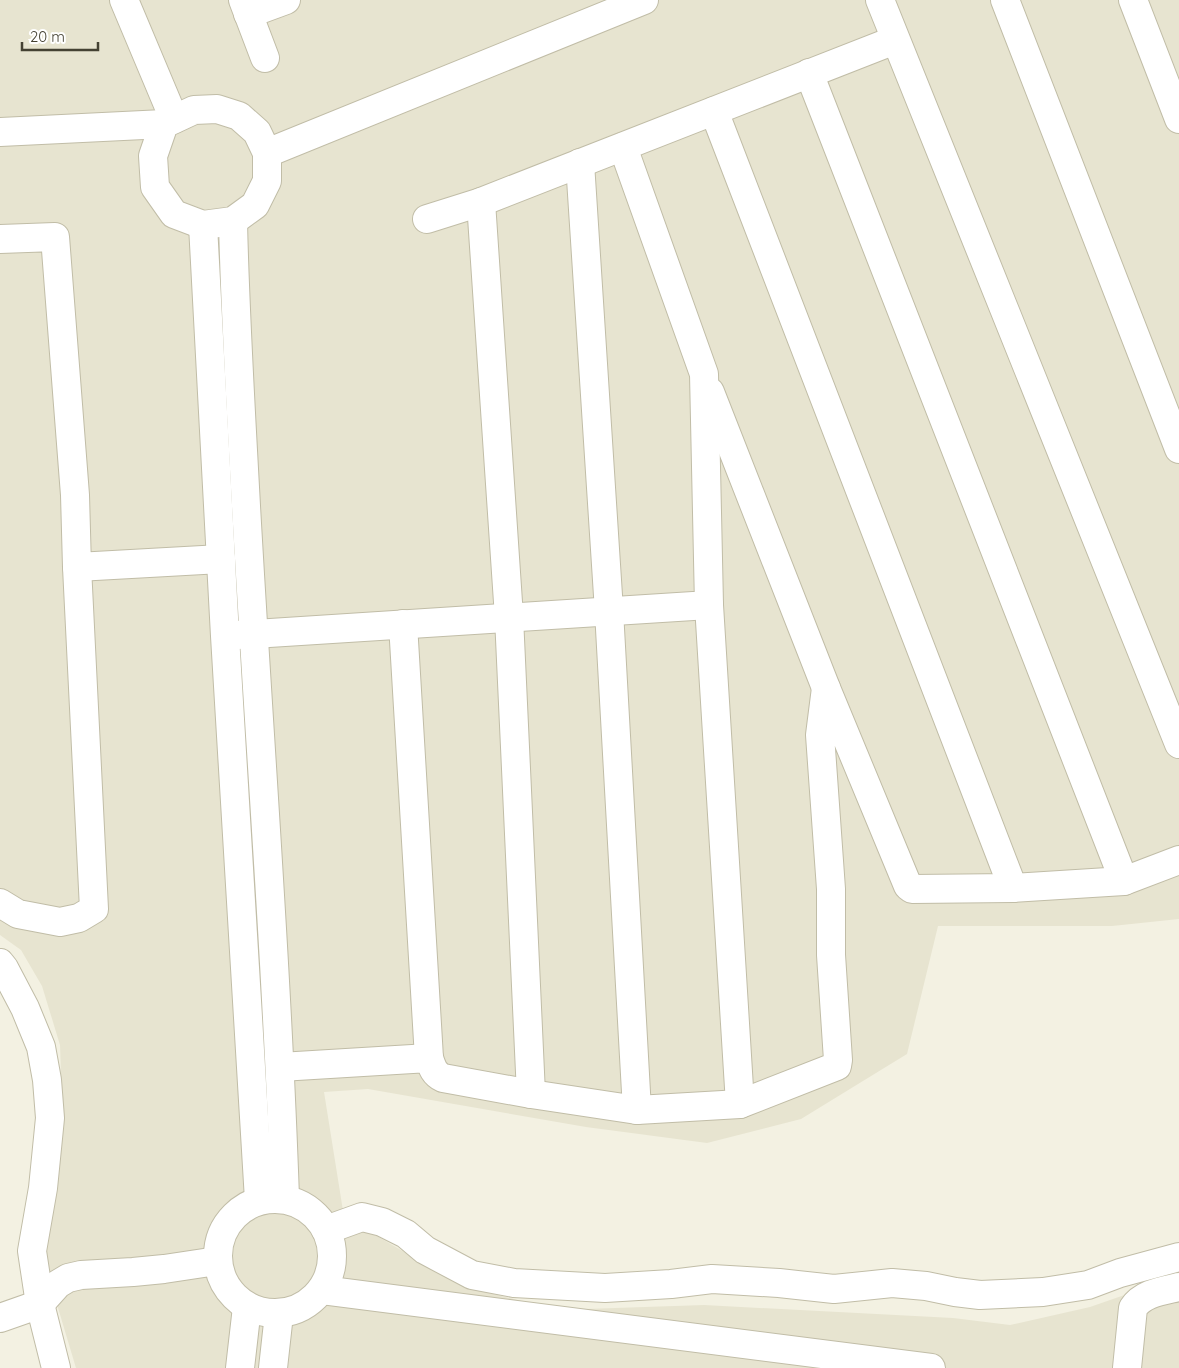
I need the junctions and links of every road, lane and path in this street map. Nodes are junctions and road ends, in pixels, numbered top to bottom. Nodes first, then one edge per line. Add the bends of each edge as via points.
1 (124, 0) edge
2 (286, 0) edge
3 (644, 0) edge
4 (880, 0) edge
5 (1005, 0) edge
6 (1133, 0) edge
7 (246, 7) edge
8 (895, 40) junction
9 (265, 58) dead end
10 (810, 73) junction
11 (714, 111) junction
12 (1179, 119) edge
13 (169, 121) junction
14 (0, 132) edge
15 (623, 147) junction
16 (267, 154) junction
17 (580, 163) junction
18 (481, 202) junction
19 (427, 219) dead end
20 (233, 221) junction
21 (204, 225) junction
22 (0, 239) edge
23 (704, 374) junction
24 (1179, 449) edge
25 (221, 559) junction
26 (77, 567) junction
27 (709, 605) junction
28 (608, 611) junction
29 (508, 617) junction
30 (403, 624) junction
31 (254, 634) junction
32 (225, 636) junction
33 (826, 688) junction
34 (1179, 744) edge
35 (1179, 860) edge
36 (1124, 881) junction
37 (1013, 888) junction
38 (0, 903) edge
39 (0, 963) edge
40 (429, 1058) junction
41 (280, 1067) junction
42 (530, 1094) junction
43 (740, 1104) junction
44 (637, 1110) junction
45 (272, 1199) junction
46 (326, 1230) junction
47 (1179, 1257) edge
48 (217, 1261) junction
49 (1179, 1286) edge
50 (322, 1290) junction
51 (40, 1304) junction
52 (247, 1307) junction
53 (280, 1314) junction
54 (0, 1318) edge
55 (56, 1368) edge
56 (240, 1368) edge
57 (273, 1368) edge
58 (931, 1368) edge
59 (1127, 1368) edge

1 - 13 street
2 - 7 street
3 - 16 street
4 - 8 street
5 - 24 street
6 - 12 street
7 - 9 street
8 - 10 street
8 - 34 street
10 - 11 street
10 - 36 street
11 - 15 street
11 - 37 street
13 - 14 street
13 - 16 street via 194,110 218,109 239,116 257,132
13 - 21 street via 153,156 155,187 174,214
15 - 17 street
15 - 23 street
16 - 20 street via 267,181 255,205
17 - 18 street
17 - 28 street
18 - 19 street
18 - 29 street
20 - 21 street
20 - 31 street via 234,298
21 - 25 street
22 - 26 street via 55,237 75,495
23 - 27 street
23 - 33 street
25 - 26 street
25 - 32 street
26 - 38 street via 94,909 79,918 60,922 18,914
27 - 28 street
27 - 43 street
28 - 29 street
28 - 44 street
29 - 30 street
29 - 42 street
30 - 31 street
30 - 40 street
31 - 32 street
31 - 41 street
32 - 45 street
33 - 37 street via 908,886 912,889
33 - 43 street via 820,735 838,1060 832,1069
35 - 36 street
36 - 37 street
39 - 51 street via 41,1047 47,1080 50,1118 32,1251
40 - 41 street
40 - 42 street via 434,1072 443,1078
41 - 45 street
42 - 44 street
43 - 44 street
45 - 46 street via 309,1209
45 - 48 street via 236,1212 220,1234
46 - 47 street via 362,1217 382,1222 406,1234 425,1250 472,1275 514,1283 604,1288 712,1279 834,1289 892,1283 980,1294 1043,1292 1088,1285
46 - 50 street via 332,1261
48 - 51 street via 68,1278
48 - 52 street via 226,1288
49 - 59 street via 1138,1300 1133,1308
50 - 53 street via 303,1307
50 - 58 street
51 - 54 street
51 - 55 street
52 - 53 street
52 - 56 street
53 - 57 street

